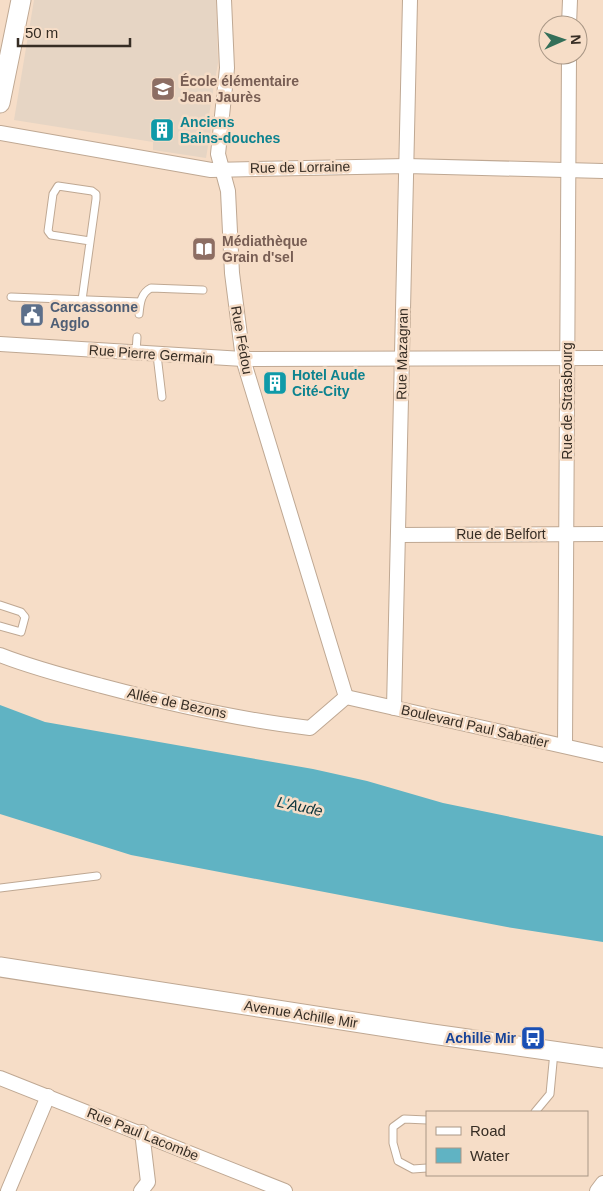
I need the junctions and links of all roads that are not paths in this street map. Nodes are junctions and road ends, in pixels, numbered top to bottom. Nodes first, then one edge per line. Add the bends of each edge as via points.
1 (20, 0) edge
2 (224, 0) edge
3 (410, 0) edge
4 (570, 0) edge
5 (570, 15) edge
6 (569, 65) edge
7 (0, 103) edge
8 (0, 133) edge
9 (407, 166) junction
10 (222, 168) junction
11 (568, 171) junction
12 (603, 171) edge
13 (90, 241) junction
14 (203, 290) dead end
15 (11, 297) dead end
16 (82, 300) junction
17 (140, 302) junction
18 (139, 314) dead end
19 (138, 337) dead end
20 (0, 344) edge
21 (136, 354) junction
22 (157, 355) junction
23 (567, 358) junction
24 (603, 358) edge
25 (243, 359) junction
26 (402, 359) junction
27 (162, 397) dead end
28 (566, 534) junction
29 (603, 534) edge
30 (398, 535) junction
31 (0, 605) edge
32 (0, 626) edge
33 (0, 655) edge
34 (346, 697) junction
35 (394, 708) junction
36 (565, 746) junction
37 (603, 755) edge
38 (97, 876) dead end
39 (0, 888) edge
40 (0, 967) edge
41 (554, 1051) junction
42 (603, 1058) edge
43 (0, 1078) edge
44 (48, 1096) junction
45 (536, 1111) edge
46 (426, 1120) edge
47 (142, 1132) junction
48 (426, 1168) edge
49 (603, 1183) edge
50 (8, 1191) edge
51 (141, 1191) edge
52 (285, 1191) edge
53 (597, 1191) edge

1 - 7 street
2 - 10 street, Rue Fédou via 227,68 218,154
3 - 9 street, Rue Mazagran
4 - 5 street
6 - 11 street, Rue de Strasbourg
8 - 10 street, Rue de Lorraine via 211,170
9 - 10 street, Rue de Lorraine
9 - 11 street, Rue de Lorraine
9 - 26 street, Rue Mazagran
10 - 25 street, Rue Fédou via 228,191 232,273
11 - 12 street, Rue de Lorraine
11 - 23 street, Rue de Strasbourg
13 - 13 lane via 96,194 58,186 53,194 48,230 51,235
13 - 16 lane
14 - 17 lane via 151,288 145,291
15 - 16 lane
16 - 17 lane
17 - 18 lane
19 - 21 lane
20 - 21 street, Rue Pierre Germain
21 - 22 street, Rue Pierre Germain
22 - 25 street, Rue Pierre Germain
22 - 27 lane
23 - 24 street, Rue Pierre Germain
23 - 26 street, Rue Pierre Germain
23 - 28 street, Rue de Strasbourg
25 - 26 street, Rue Pierre Germain
25 - 34 street, Rue Fédou
26 - 30 street, Rue Mazagran
28 - 29 street, Rue de Belfort
28 - 30 street, Rue de Belfort
28 - 36 street, Rue de Strasbourg
30 - 35 street, Rue Mazagran
31 - 32 lane via 21,612 25,617 21,632
33 - 34 street, Allée de Bezons via 132,694 276,724 310,728
34 - 35 street, Boulevard Paul Sabatier
35 - 36 street, Boulevard Paul Sabatier
36 - 37 street, Boulevard Paul Sabatier
38 - 39 lane
40 - 41 street, Avenue Achille Mir
41 - 42 street, Avenue Achille Mir
41 - 45 lane via 550,1094
43 - 44 street, Rue Paul Lacombe
44 - 47 street, Rue Paul Lacombe
44 - 50 street
46 - 48 lane via 404,1119 393,1127 398,1161 413,1169
47 - 51 street via 148,1182
47 - 52 street, Rue Paul Lacombe
49 - 53 street

